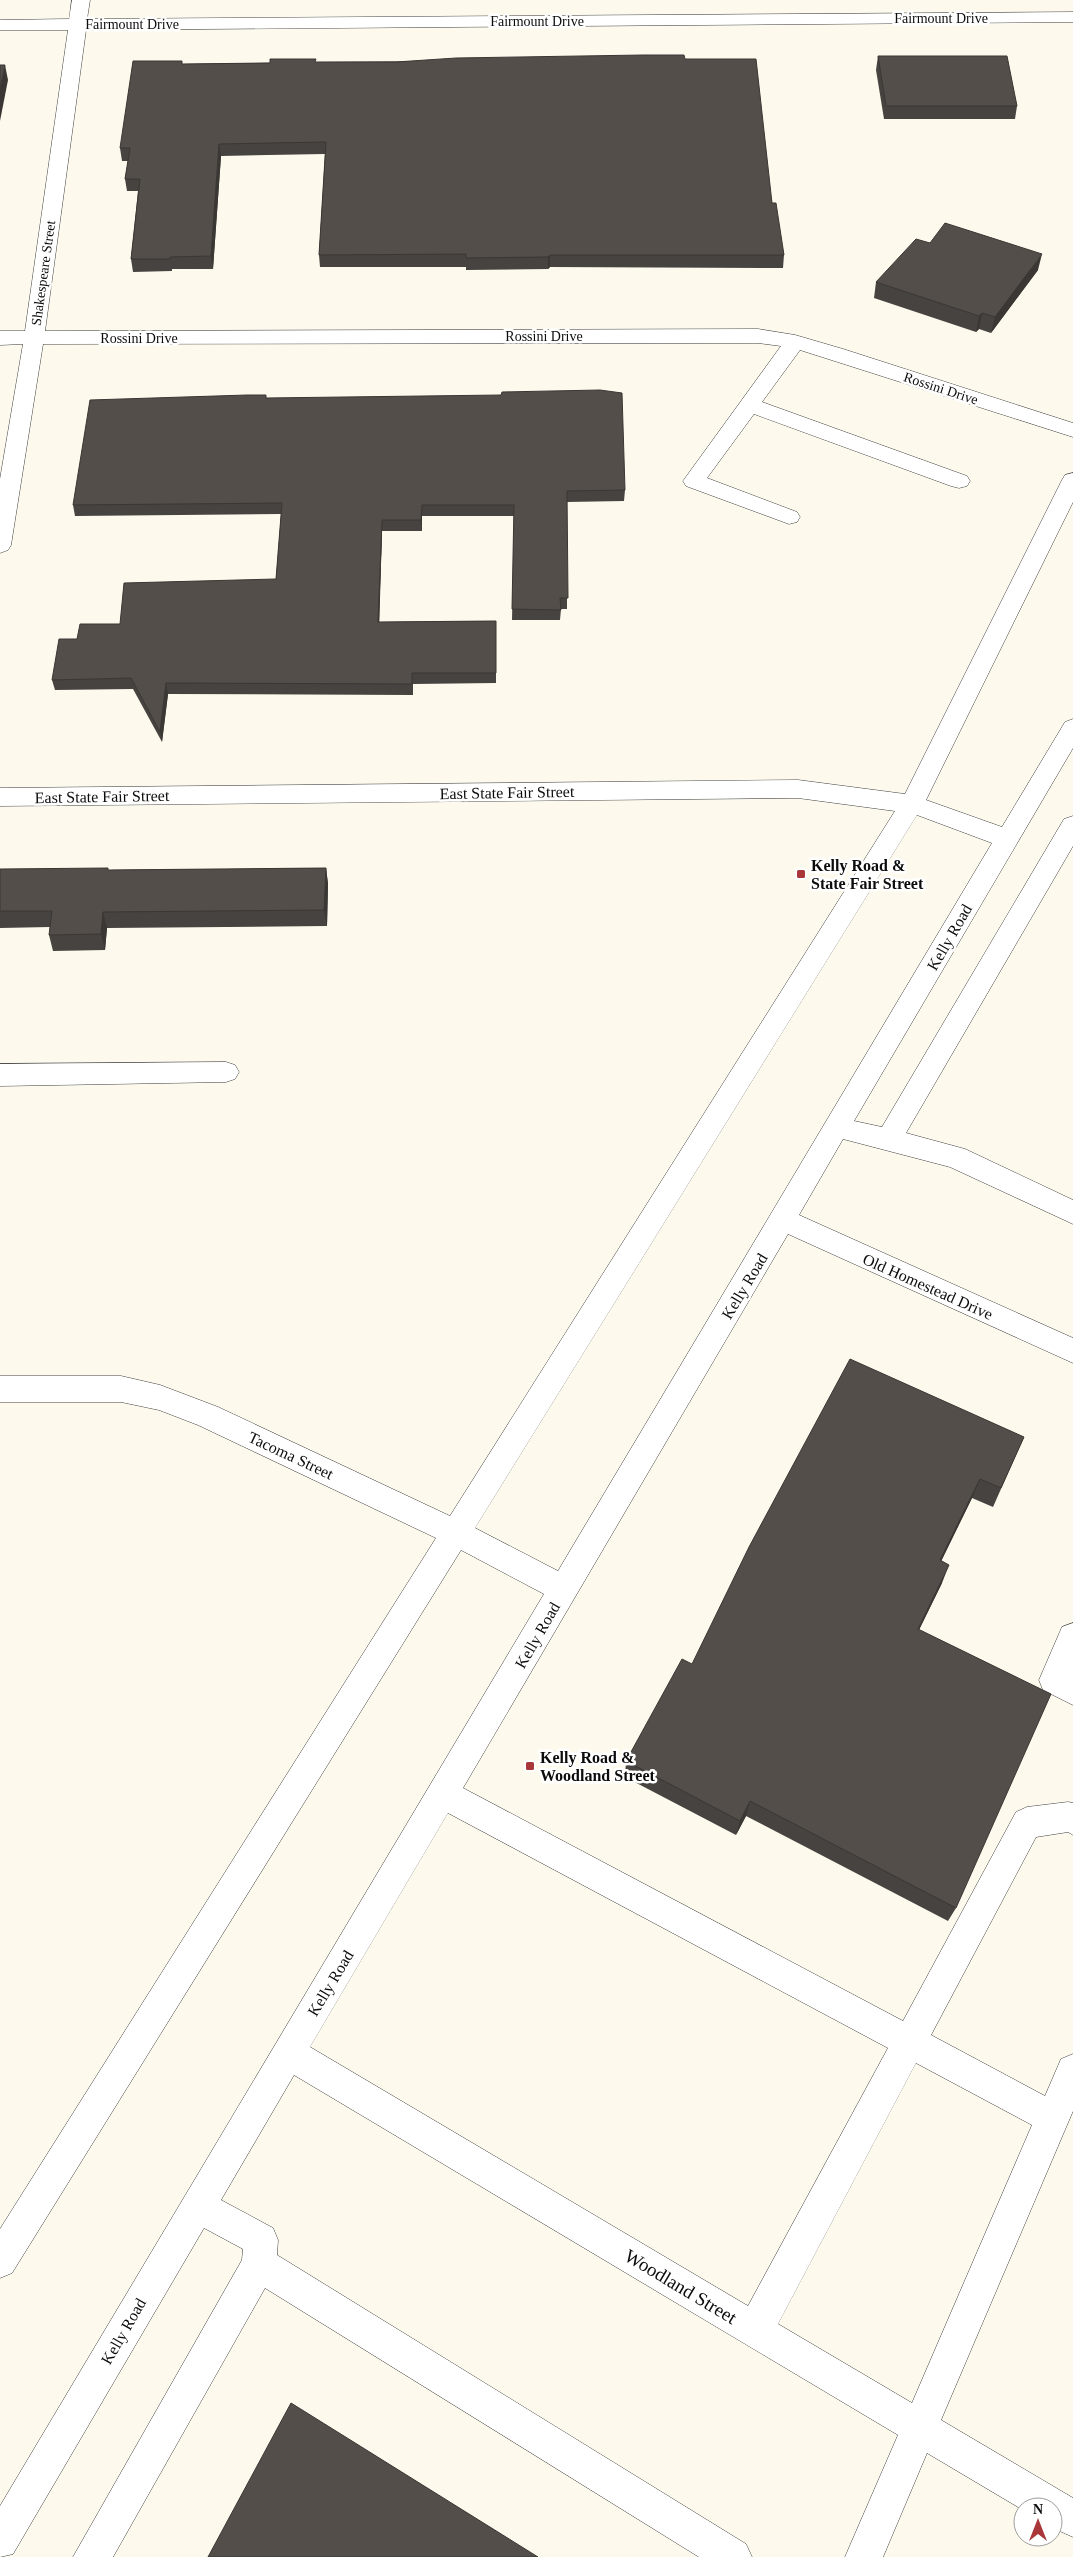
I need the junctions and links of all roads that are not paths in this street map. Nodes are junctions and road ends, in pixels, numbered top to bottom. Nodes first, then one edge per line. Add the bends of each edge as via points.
1 (81, 0) edge
2 (1073, 17) edge
3 (0, 25) edge
4 (77, 25) junction
5 (0, 338) edge
6 (34, 338) junction
7 (795, 342) junction
8 (750, 405) junction
9 (1073, 430) edge
10 (959, 480) dead end
11 (1073, 480) edge
12 (789, 517) dead end
13 (0, 545) edge
14 (1073, 728) edge
15 (0, 797) edge
16 (912, 804) junction
17 (1073, 825) edge
18 (1007, 839) junction
19 (226, 1072) dead end
20 (0, 1075) edge
21 (837, 1127) junction
22 (889, 1139) junction
23 (1073, 1213) edge
24 (783, 1220) junction
25 (1073, 1351) edge
26 (0, 1388) edge
27 (457, 1533) junction
28 (564, 1589) junction
29 (1073, 1637) edge
30 (1073, 1690) edge
31 (443, 1794) junction
32 (1073, 1819) edge
33 (909, 2042) junction
34 (288, 2053) junction
35 (1073, 2071) edge
36 (1053, 2118) junction
37 (196, 2206) junction
38 (0, 2260) edge
39 (259, 2264) junction
40 (755, 2330) junction
41 (919, 2427) junction
42 (1073, 2519) edge
43 (0, 2541) edge
44 (92, 2557) edge
45 (733, 2557) edge
46 (864, 2557) edge

1 - 4 street, Shakespeare Street
2 - 4 street, Fairmount Drive
3 - 4 street, Fairmount Drive
4 - 6 street, Shakespeare Street
5 - 6 street, Rossini Drive
6 - 7 street, Rossini Drive via 731,335
6 - 13 street, Shakespeare Street
7 - 8 street
7 - 9 street, Rossini Drive
8 - 10 street
8 - 12 street via 694,481
11 - 16 street
14 - 18 street, Kelly Road
15 - 16 street, East State Fair Street via 798,789
16 - 18 street, East State Fair Street
16 - 27 street
17 - 22 street
18 - 21 street, Kelly Road
19 - 20 street
21 - 22 street
21 - 24 street, Kelly Road
22 - 23 street via 956,1157
24 - 25 street, Old Homestead Drive
24 - 28 street, Kelly Road
26 - 27 street, Tacoma Street via 113,1389 160,1398 208,1416
27 - 28 street, Tacoma Street
27 - 38 street
28 - 31 street, Kelly Road
29 - 30 street via 1054,1680
31 - 33 street
31 - 34 street, Kelly Road
32 - 33 street via 1027,1823
33 - 36 street
33 - 40 street
34 - 37 street, Kelly Road
34 - 40 street, Woodland Street
35 - 36 street
36 - 41 street
37 - 39 street via 261,2240
37 - 43 street, Kelly Road
39 - 44 street
39 - 45 street
40 - 41 street, Woodland Street
41 - 42 street, Woodland Street
41 - 46 street

